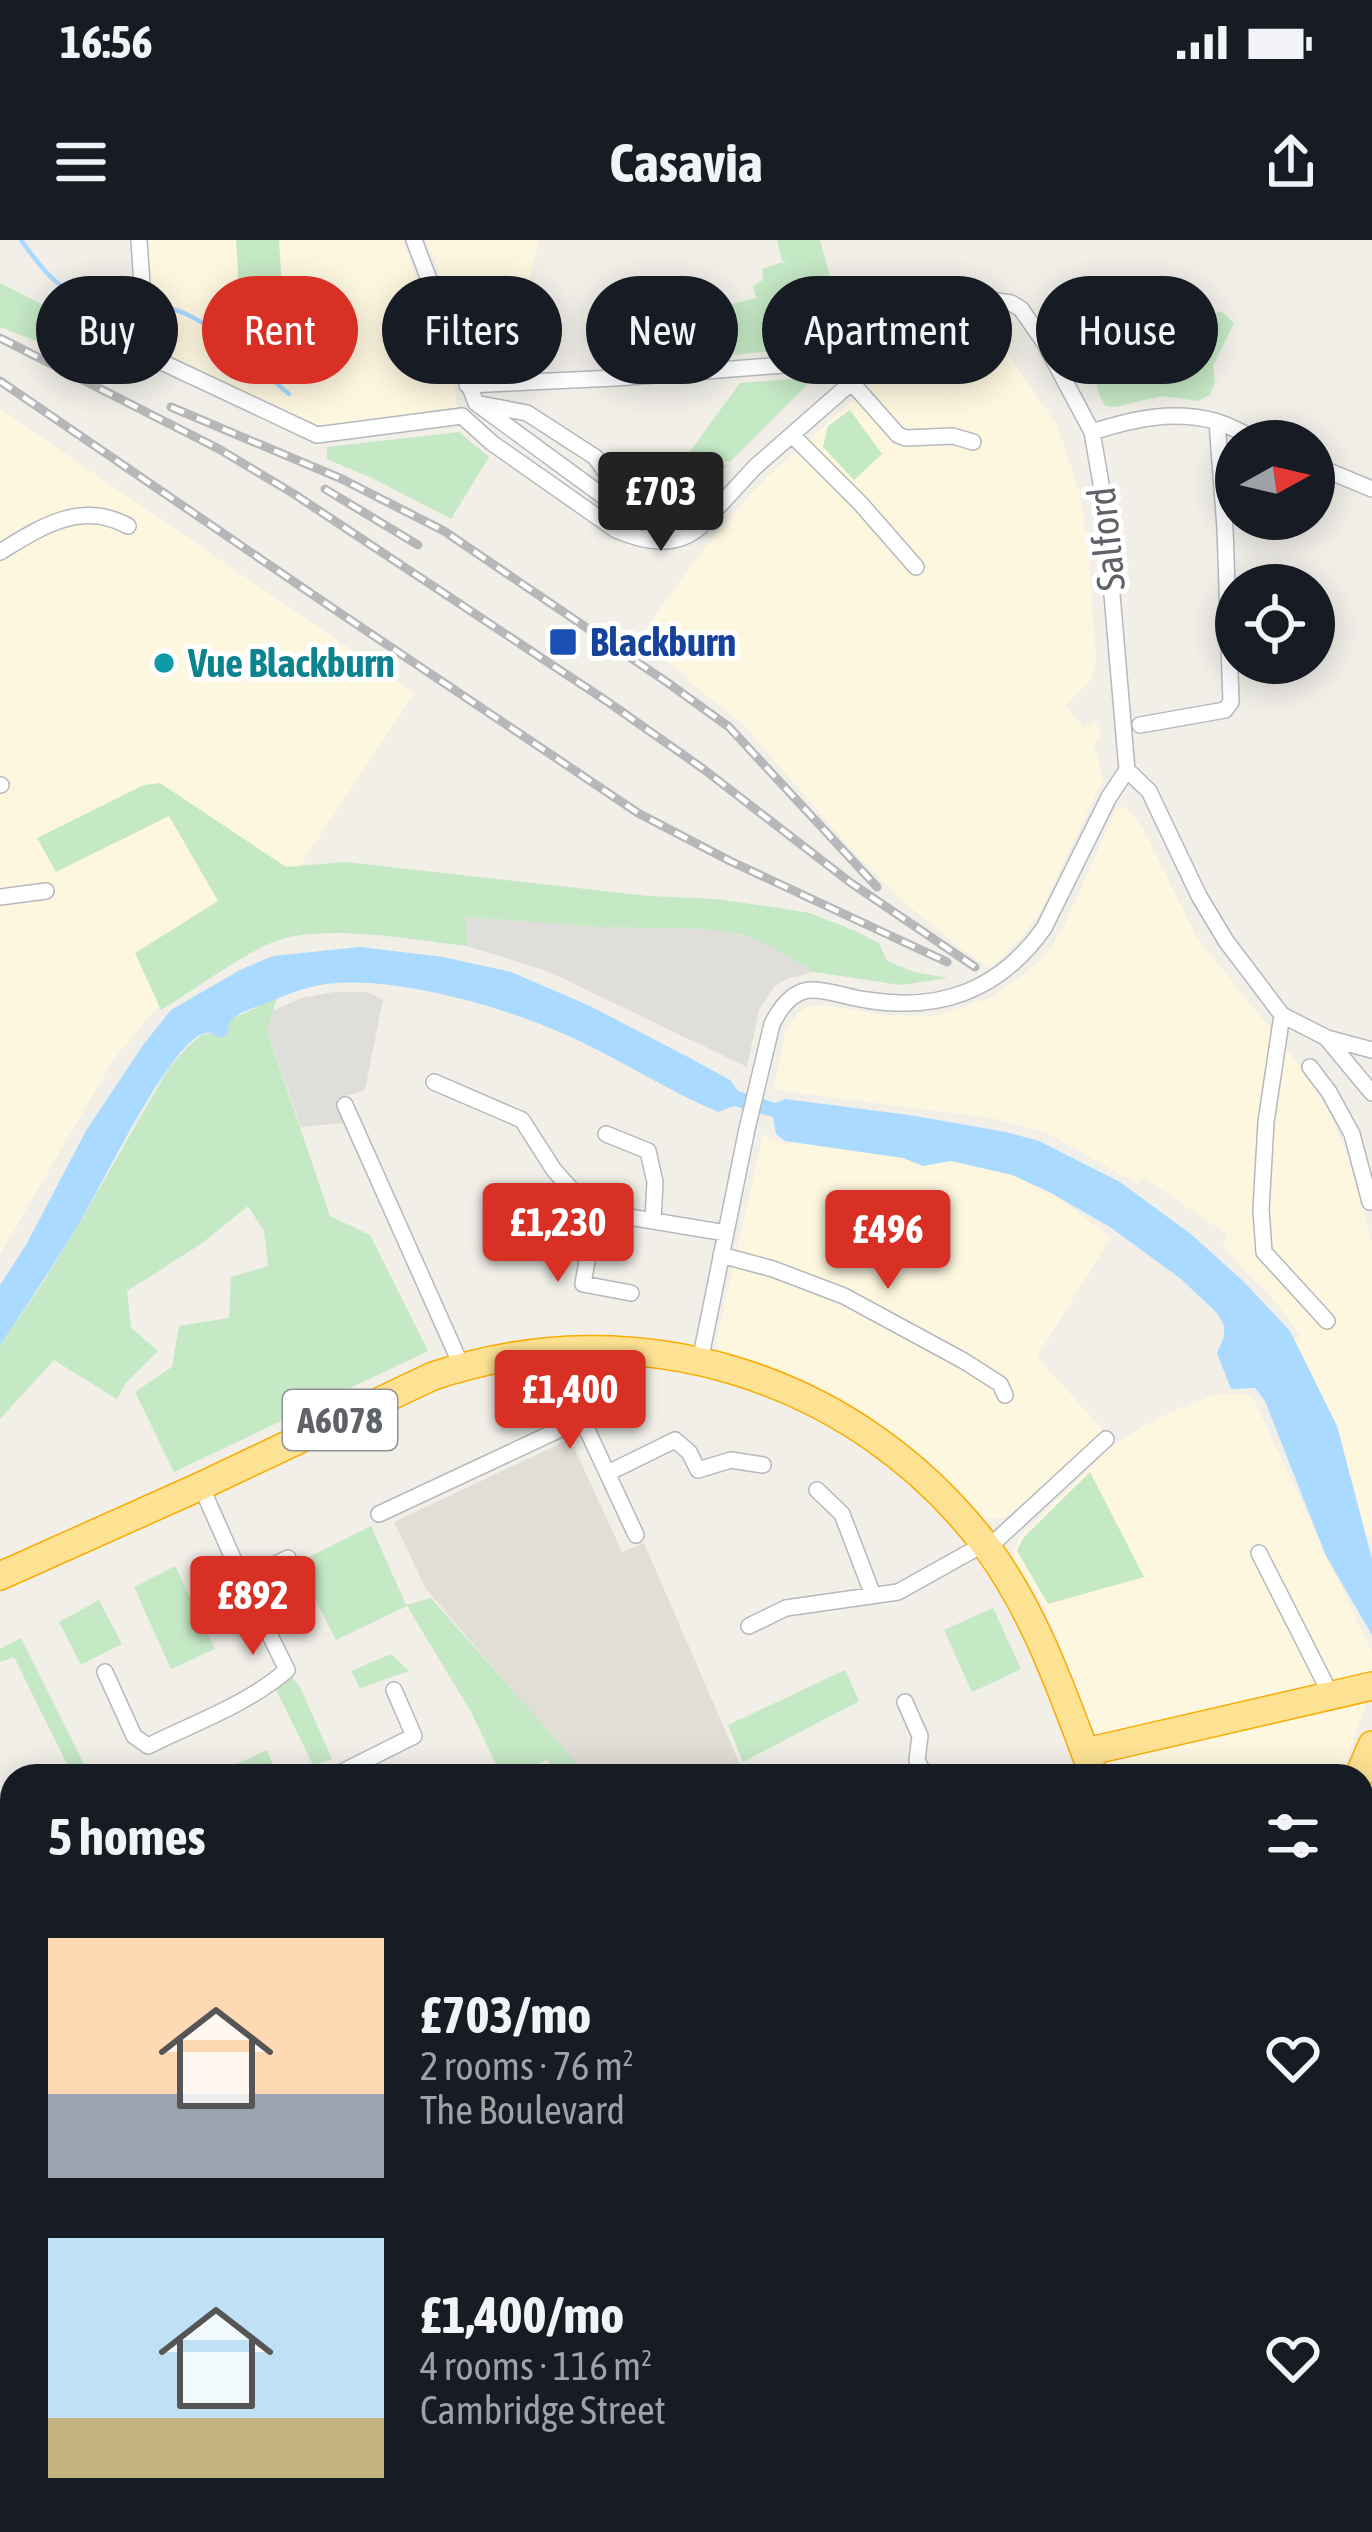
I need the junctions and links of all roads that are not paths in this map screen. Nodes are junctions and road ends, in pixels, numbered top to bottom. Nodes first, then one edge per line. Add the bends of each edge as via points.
1 (139, 240) edge
2 (414, 240) edge
3 (1012, 304) edge
4 (762, 367) edge
5 (851, 384) edge
6 (853, 384) edge
7 (467, 386) junction
8 (469, 410) junction
9 (1215, 422) edge
10 (1092, 432) junction
11 (792, 435) junction
12 (973, 442) dead end
13 (1335, 474) edge
14 (1372, 489) edge
15 (719, 506) junction
16 (638, 521) junction
17 (128, 526) dead end
18 (1226, 540) edge
19 (0, 552) edge
20 (916, 567) dead end
21 (1140, 725) dead end
22 (1127, 770) junction
23 (46, 891) dead end
24 (0, 897) edge
25 (1282, 1015) junction
26 (1327, 1038) junction
27 (1372, 1050) edge
28 (1310, 1067) dead end
29 (434, 1082) dead end
30 (1372, 1093) edge
31 (345, 1105) dead end
32 (1372, 1127) edge
33 (605, 1134) dead end
34 (1352, 1134) junction
35 (1370, 1202) edge
36 (599, 1212) junction
37 (653, 1220) junction
38 (726, 1233) junction
39 (721, 1255) junction
40 (631, 1293) dead end
41 (1327, 1321) dead end
42 (560, 1349) junction
43 (700, 1361) junction
44 (462, 1366) junction
45 (1005, 1395) dead end
46 (582, 1419) junction
47 (1106, 1439) dead end
48 (763, 1465) dead end
49 (608, 1473) junction
50 (201, 1486) junction
51 (818, 1490) dead end
52 (380, 1514) dead end
53 (636, 1535) dead end
54 (986, 1546) junction
55 (1259, 1553) dead end
56 (288, 1558) dead end
57 (0, 1576) edge
58 (243, 1581) junction
59 (873, 1595) junction
60 (749, 1626) dead end
61 (105, 1672) dead end
62 (394, 1690) dead end
63 (1358, 1692) edge
64 (905, 1702) dead end
65 (358, 1764) edge
66 (919, 1764) edge
67 (1084, 1764) edge
68 (1099, 1764) edge

1 - 8 street via 151,357 317,435
2 - 7 street
3 - 10 street, Salford via 1044,342
4 - 7 street
5 - 11 street
6 - 12 street via 898,435
7 - 8 street
8 - 15 street via 492,443 638,538 681,540
8 - 16 street
8 - 16 street via 527,413 596,457
9 - 10 street via 1150,416
10 - 22 street, Salford
11 - 15 street
11 - 20 street
13 - 14 street
15 - 16 street via 673,530
17 - 19 street via 70,515
18 - 21 street via 1229,708
22 - 25 street via 1149,791 1226,941
22 - 38 street via 1044,928 1008,969 969,992 920,1004 810,990 780,1009
23 - 24 street
25 - 26 street
25 - 41 street via 1266,1122 1264,1252
26 - 27 street
26 - 30 street
28 - 34 street
29 - 36 street via 522,1120 554,1170
31 - 44 street
32 - 34 street
33 - 37 street via 648,1151
34 - 35 street
36 - 37 street
36 - 40 street via 583,1284
37 - 38 street
38 - 39 street
39 - 43 street
39 - 45 street via 844,1296 1000,1384
42 - 43 highway, A6078
42 - 44 highway, A6078
42 - 46 street
43 - 54 highway, A6078 via 778,1386 874,1438 938,1491
44 - 50 highway, A6078
46 - 49 street
46 - 52 street
47 - 54 street
48 - 49 street via 731,1460 698,1470 675,1440
49 - 53 street
50 - 57 highway, A6078
50 - 58 street
51 - 59 street via 842,1514
54 - 59 street via 898,1592
54 - 67 highway, A6078 via 1033,1622
55 - 63 street
56 - 58 street
58 - 61 street via 287,1670 273,1683 148,1745 134,1736
59 - 60 street via 786,1607
62 - 65 street via 414,1736
63 - 68 highway, A6078
64 - 66 street via 920,1736

